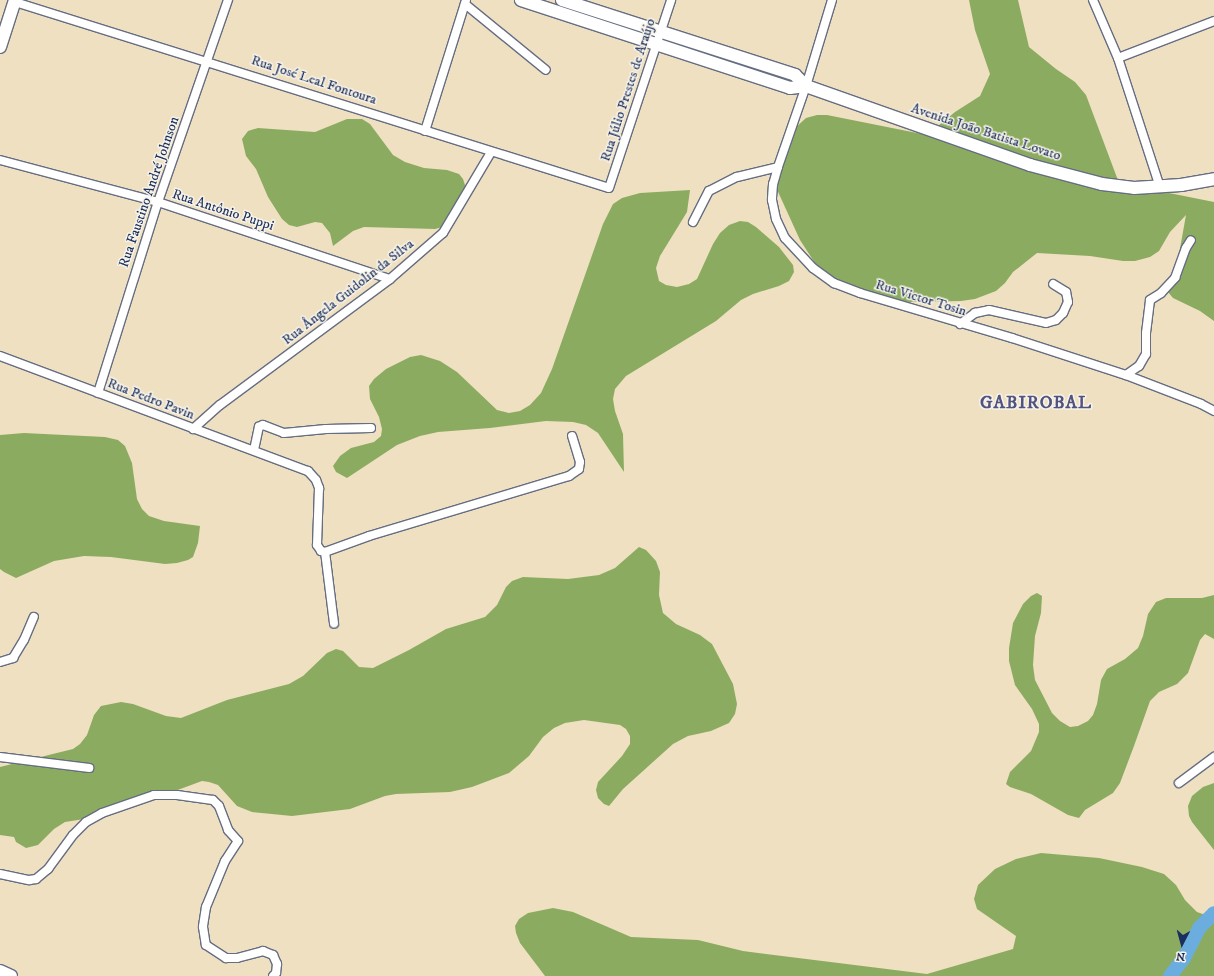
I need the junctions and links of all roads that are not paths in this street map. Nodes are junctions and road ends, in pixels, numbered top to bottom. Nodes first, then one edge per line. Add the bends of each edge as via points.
1 (228, 0) edge
2 (521, 0) edge
3 (562, 0) edge
4 (671, 0) edge
5 (832, 0) edge
6 (1093, 0) edge
7 (13, 1) edge
8 (466, 2) edge
9 (1214, 21) edge
10 (661, 32) junction
11 (657, 44) junction
12 (0, 47) edge
13 (1118, 58) junction
14 (208, 62) junction
15 (546, 70) dead end
16 (806, 86) junction
17 (425, 131) junction
18 (491, 152) junction
19 (0, 160) edge
20 (778, 167) junction
21 (1214, 179) edge
22 (1160, 187) junction
23 (609, 188) joint
24 (158, 202) junction
25 (692, 222) dead end
26 (1192, 240) dead end
27 (390, 279) junction
28 (1053, 284) dead end
29 (960, 324) junction
30 (0, 356) edge
31 (1126, 375) junction
32 (98, 393) junction
33 (1214, 411) edge
34 (370, 428) dead end
35 (193, 429) junction
36 (572, 436) dead end
37 (254, 450) junction
38 (325, 552) junction
39 (34, 618) dead end
40 (334, 623) dead end
41 (0, 662) edge
42 (0, 756) edge
43 (1214, 757) edge
44 (89, 768) dead end
45 (1179, 783) dead end
46 (0, 874) edge
47 (0, 971) edge
48 (11, 976) edge
49 (273, 976) edge

1 - 14 street, Rua Faustino André Johnson
2 - 11 street, Avenida João Batista Lovato
3 - 10 street, Avenida João Batista Lovato
4 - 10 street, Rua Júlio Prestes de Araújo
5 - 16 street, Rua Victor Tosin
6 - 13 street
7 - 12 street
7 - 14 street, Rua José Leal Fontoura
8 - 15 street
8 - 17 street
9 - 13 street
10 - 11 street, Rua Júlio Prestes de Araújo
10 - 16 street, Avenida João Batista Lovato via 795,75
11 - 16 street, Avenida João Batista Lovato via 790,88
11 - 23 street, Rua Júlio Prestes de Araújo
13 - 22 street
14 - 17 street, Rua José Leal Fontoura
14 - 24 street, Rua Faustino André Johnson
16 - 20 street, Rua Victor Tosin
16 - 22 street, Avenida João Batista Lovato via 1030,165 1102,184 1134,188
17 - 18 street, Rua José Leal Fontoura
18 - 23 street, Rua José Leal Fontoura
18 - 27 street, Rua Ângela Guidolin da Silva via 443,233
19 - 24 street, Rua Antônio Puppi
20 - 25 street via 737,177 708,191
20 - 29 street, Rua Victor Tosin via 772,200 776,219 786,238 813,268 834,283 860,293
21 - 22 street, Avenida João Batista Lovato
24 - 27 street, Rua Antônio Puppi
24 - 32 street, Rua Faustino André Johnson
26 - 31 street via 1186,248 1175,278 1150,300 1146,354 1139,366
27 - 35 street, Rua Ângela Guidolin da Silva via 220,405
28 - 29 street via 1066,292 1068,302 1056,320 1046,323 990,310 974,313
29 - 31 street, Rua Victor Tosin
30 - 32 street, Rua Pedro Pavin
31 - 33 street, Rua Victor Tosin
32 - 35 street, Rua Pedro Pavin
34 - 37 street via 284,433 263,425 259,427
35 - 37 street, Rua Pedro Pavin
36 - 38 street via 580,462 579,469 569,476 369,536
37 - 38 street, Rua Pedro Pavin via 308,470 316,480 319,488 317,545
38 - 40 street
39 - 41 street via 13,658
42 - 44 street
43 - 45 street
46 - 49 street via 36,879 42,875 73,834 86,822 102,813 154,795 213,800 219,806 228,830 238,841 225,861 206,907 203,927 206,945 226,958 237,958 263,951 273,955 276,973
47 - 48 street

